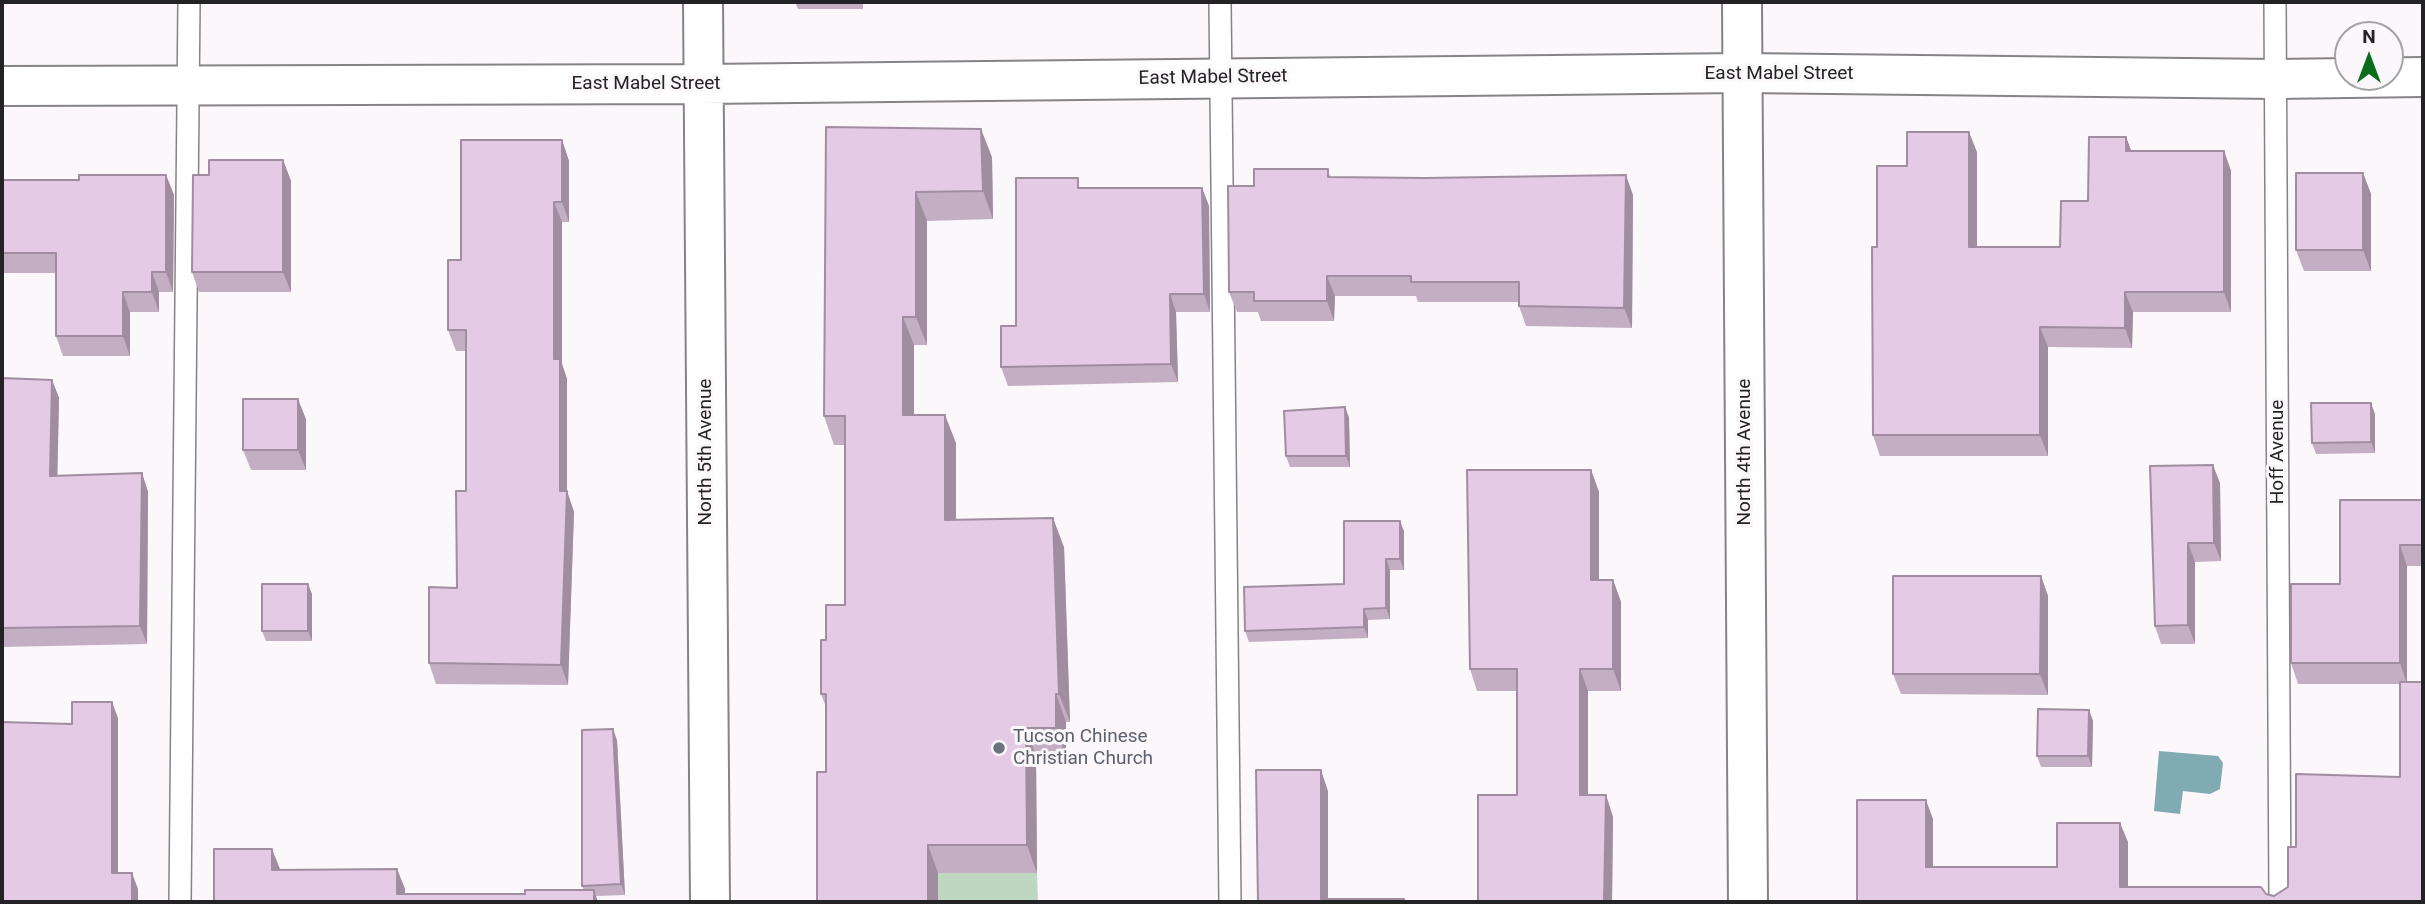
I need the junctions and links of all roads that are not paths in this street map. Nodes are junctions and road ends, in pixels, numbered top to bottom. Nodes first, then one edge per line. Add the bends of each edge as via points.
1 (189, 2) edge
2 (703, 2) edge
3 (1220, 2) edge
4 (1742, 2) edge
5 (2275, 2) edge
6 (1742, 73) junction
7 (1221, 77) junction
8 (2423, 77) edge
9 (2276, 79) junction
10 (189, 84) junction
11 (703, 84) junction
12 (2, 86) edge
13 (180, 902) edge
14 (710, 902) edge
15 (1230, 902) edge
16 (1748, 902) edge
17 (2280, 902) edge

1 - 10 lane
2 - 11 street, North 5th Avenue
3 - 7 lane
4 - 6 street, North 4th Avenue
5 - 9 lane, Hoff Avenue
6 - 7 street, East Mabel Street
6 - 9 street, East Mabel Street
6 - 16 street, North 4th Avenue
7 - 11 street, East Mabel Street
7 - 15 lane
8 - 9 street, East Mabel Street
9 - 17 lane, Hoff Avenue
10 - 11 street, East Mabel Street
10 - 12 street, East Mabel Street
10 - 13 lane
11 - 14 street, North 5th Avenue

